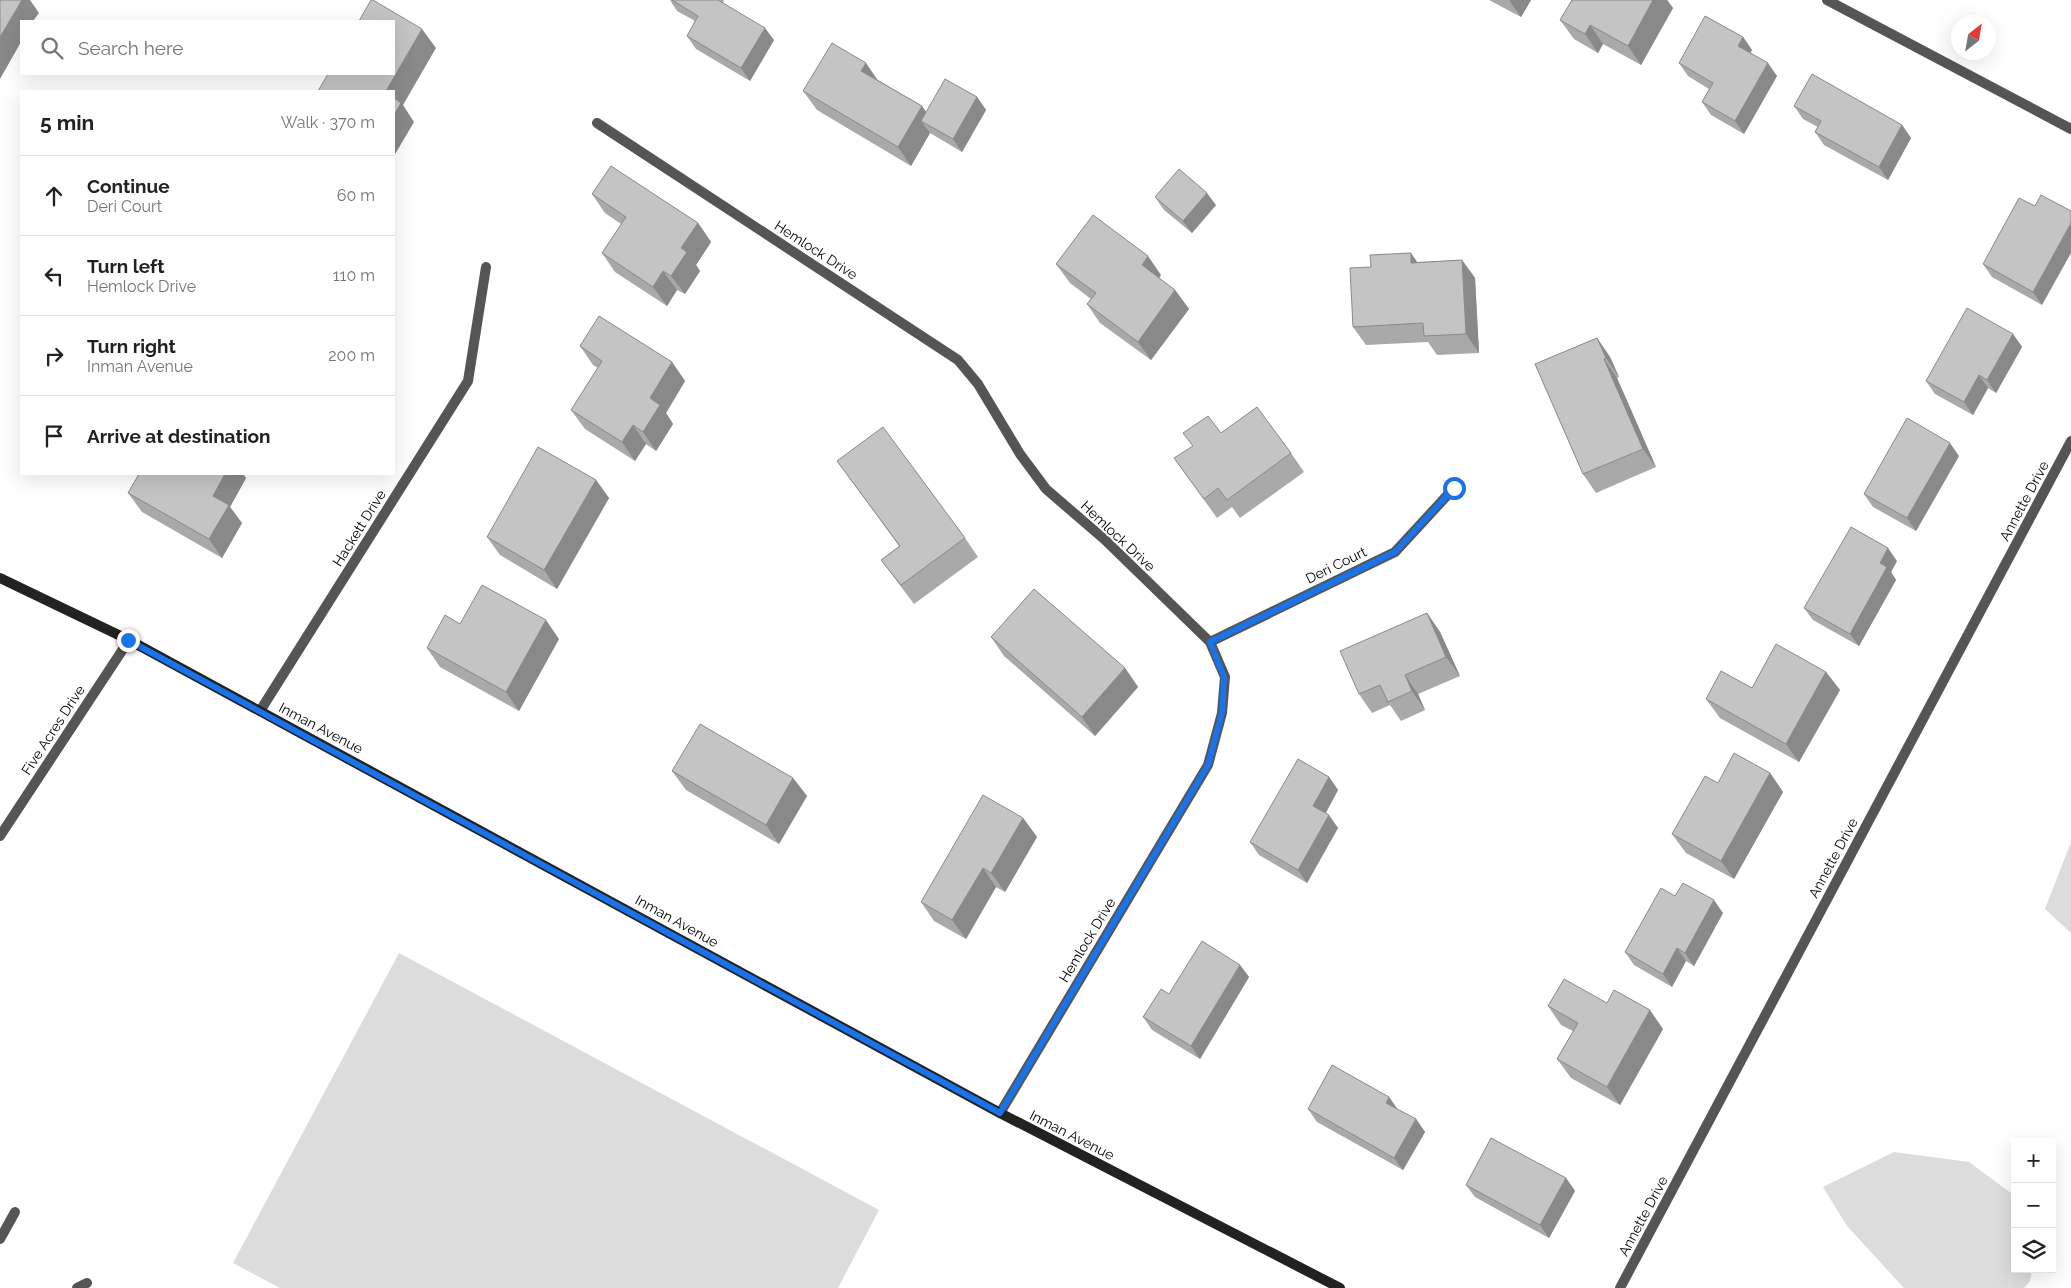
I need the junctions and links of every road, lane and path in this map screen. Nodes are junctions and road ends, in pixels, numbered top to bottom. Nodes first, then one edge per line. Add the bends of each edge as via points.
1 (1827, 0) edge
2 (597, 122) dead end
3 (2071, 129) edge
4 (486, 267) dead end
5 (2071, 441) edge
6 (1454, 488) dead end
7 (0, 578) edge
8 (128, 640) junction
9 (1210, 642) junction
10 (260, 710) junction
11 (0, 836) edge
12 (1000, 1113) junction
13 (15, 1212) dead end
14 (0, 1239) edge
15 (87, 1282) dead end
16 (77, 1288) edge
17 (1340, 1288) edge
18 (1620, 1288) edge

1 - 3 street
2 - 9 street, Hemlock Drive via 958,360 978,384 1020,454 1046,489 1104,539
4 - 10 street, Hackett Drive via 468,381
5 - 18 street, Annette Drive
6 - 9 street, Deri Court via 1395,552
7 - 8 main road, Inman Avenue
8 - 10 main road, Inman Avenue
8 - 11 street, Five Acres Drive
9 - 12 street, Hemlock Drive via 1224,677 1222,713 1208,765
10 - 12 main road, Inman Avenue
12 - 17 main road, Inman Avenue
13 - 14 street
15 - 16 street

